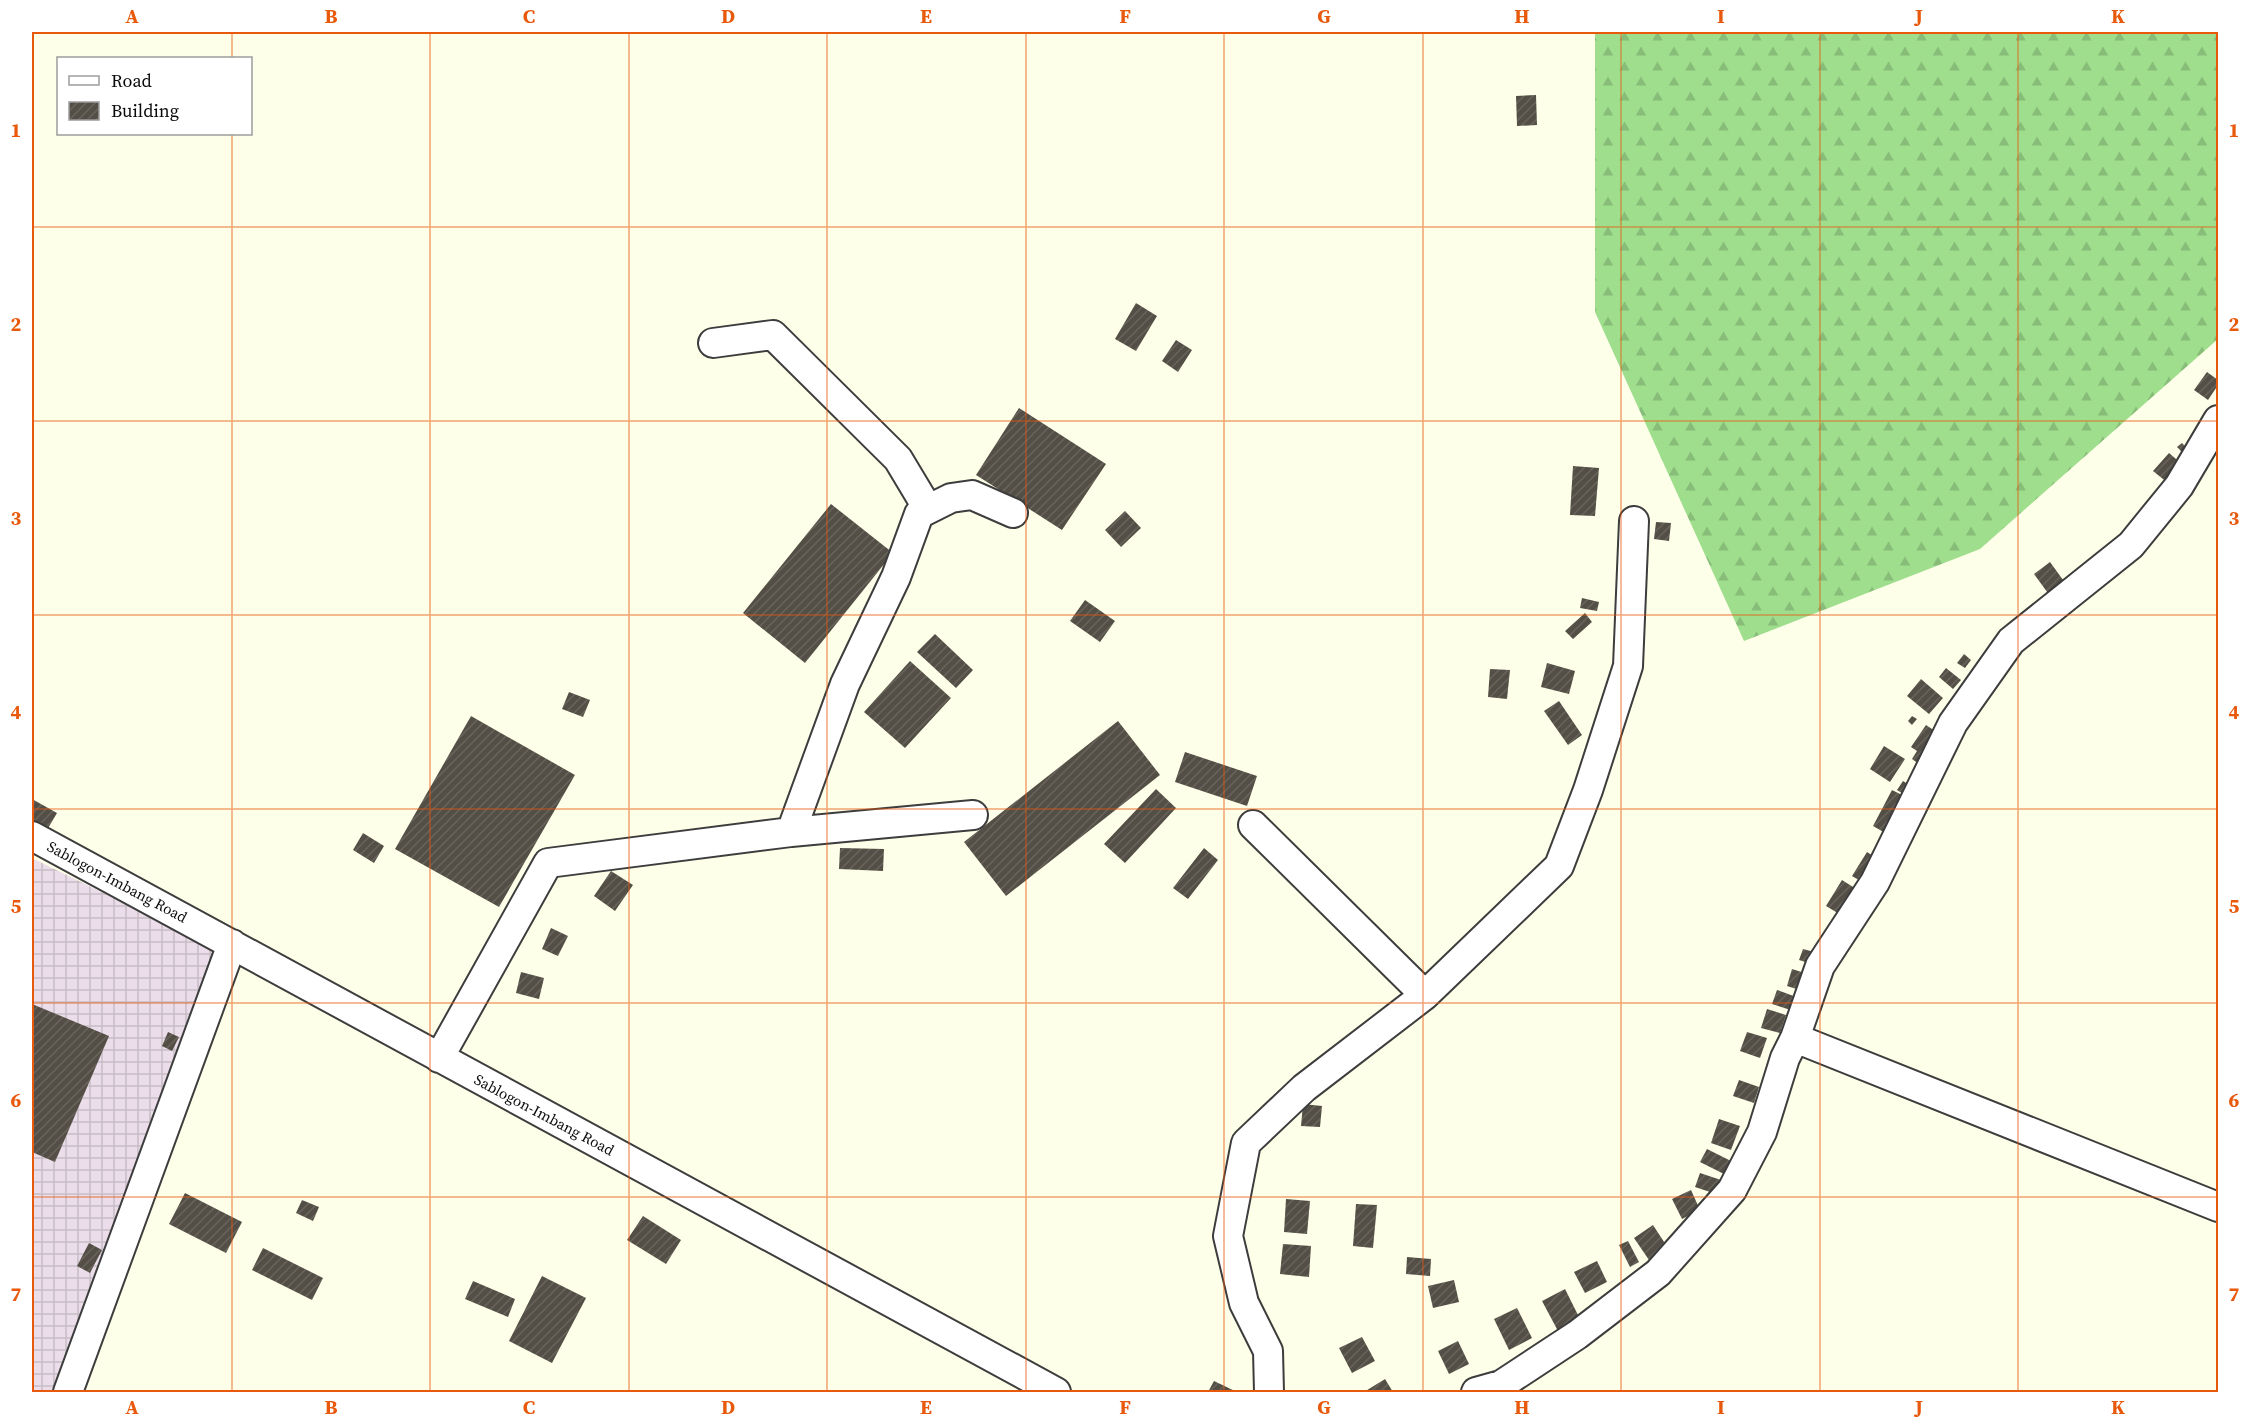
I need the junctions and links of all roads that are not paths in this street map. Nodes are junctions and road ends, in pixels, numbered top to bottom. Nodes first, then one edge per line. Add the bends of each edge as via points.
1 (712, 343) dead end
2 (2218, 420) edge
3 (928, 509) junction
4 (1013, 513) dead end
5 (1634, 521) dead end
6 (974, 816) dead end
7 (1253, 825) dead end
8 (791, 832) junction
9 (32, 836) edge
10 (232, 944) junction
11 (1425, 995) junction
12 (1795, 1038) junction
13 (440, 1058) junction
14 (2218, 1207) edge
15 (68, 1392) edge
16 (1056, 1392) edge
17 (1269, 1392) edge
18 (1476, 1392) edge

1 - 3 street via 773,335 898,459
2 - 12 street via 2179,486 2131,545 2011,641 1953,723 1875,882 1820,966
3 - 4 street via 951,498 972,495
3 - 8 street via 919,514 897,577 845,684
5 - 11 street via 1628,666 1559,866
6 - 8 street
7 - 11 street
8 - 13 street via 548,862
9 - 10 street, Sablogon-Imbang Road
10 - 13 street, Sablogon-Imbang Road
10 - 15 street
11 - 17 street via 1304,1088 1246,1143 1228,1236 1244,1303 1268,1351
12 - 14 street
12 - 18 street via 1762,1132 1732,1190 1658,1273 1577,1335 1500,1384
13 - 16 street, Sablogon-Imbang Road

